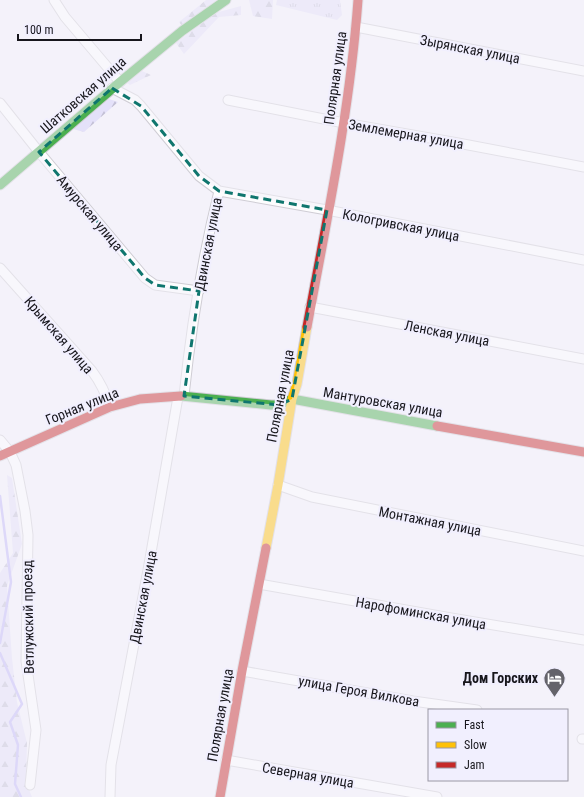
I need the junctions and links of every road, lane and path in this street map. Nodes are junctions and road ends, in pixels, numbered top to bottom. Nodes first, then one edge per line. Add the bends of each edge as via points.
1 (54, 0) edge
2 (226, 0) edge
3 (358, 0) edge
4 (356, 27) junction
5 (584, 71) edge
6 (116, 85) junction
7 (228, 100) dead end
8 (0, 103) edge
9 (344, 123) junction
10 (39, 152) junction
11 (584, 168) edge
12 (0, 186) edge
13 (219, 191) junction
14 (327, 210) junction
15 (584, 260) edge
16 (0, 268) edge
17 (198, 292) junction
18 (310, 307) junction
19 (584, 359) edge
20 (181, 396) junction
21 (292, 398) junction
22 (110, 407) junction
23 (0, 440) edge
24 (10, 452) junction
25 (584, 452) edge
26 (0, 456) edge
27 (278, 485) junction
28 (584, 551) edge
29 (259, 584) junction
30 (584, 640) edge
31 (242, 670) junction
32 (470, 709) edge
33 (226, 760) junction
34 (30, 785) dead end
35 (110, 797) edge
36 (220, 797) edge
37 (437, 797) edge

1 - 6 street, Двинская улица
2 - 6 street, Шатковская улица via 182,31
3 - 4 street, Полярная улица
4 - 5 street, Зырянская улица
4 - 9 street, Полярная улица
6 - 10 street, Шатковская улица
6 - 13 street, Двинская улица via 124,95 141,106 199,176
7 - 9 street, Землемерная улица
8 - 10 street, Амурская улица
9 - 11 street, Землемерная улица
9 - 14 street, Полярная улица
10 - 12 street, Шатковская улица
10 - 17 street, Амурская улица via 145,278 155,285
13 - 14 street, Кологривская улица
13 - 17 street, Двинская улица
14 - 15 street, Кологривская улица
14 - 18 street, Полярная улица
16 - 22 street, Крымская улица via 92,371 103,388
17 - 20 street, Двинская улица
18 - 19 street, Ленская улица
18 - 21 street, Полярная улица via 297,384
20 - 21 street via 271,405 279,405
20 - 22 street, Горная улица via 140,399
20 - 35 street, Двинская улица via 111,765
21 - 25 street, Мантуровская улица via 311,404
21 - 27 street, Полярная улица
22 - 24 street, Горная улица
23 - 24 street, Ветлужский проезд
24 - 26 street, Горная улица
24 - 34 street, Ветлужский проезд via 16,465 28,535 26,661 36,730
27 - 28 street, Монтажная улица via 312,497
27 - 29 street, Полярная улица
29 - 30 street, Нарофоминская улица
29 - 31 street, Полярная улица
31 - 32 street, улица Героя Вилкова
31 - 33 street, Полярная улица
33 - 36 street, Полярная улица
33 - 37 street, Северная улица

